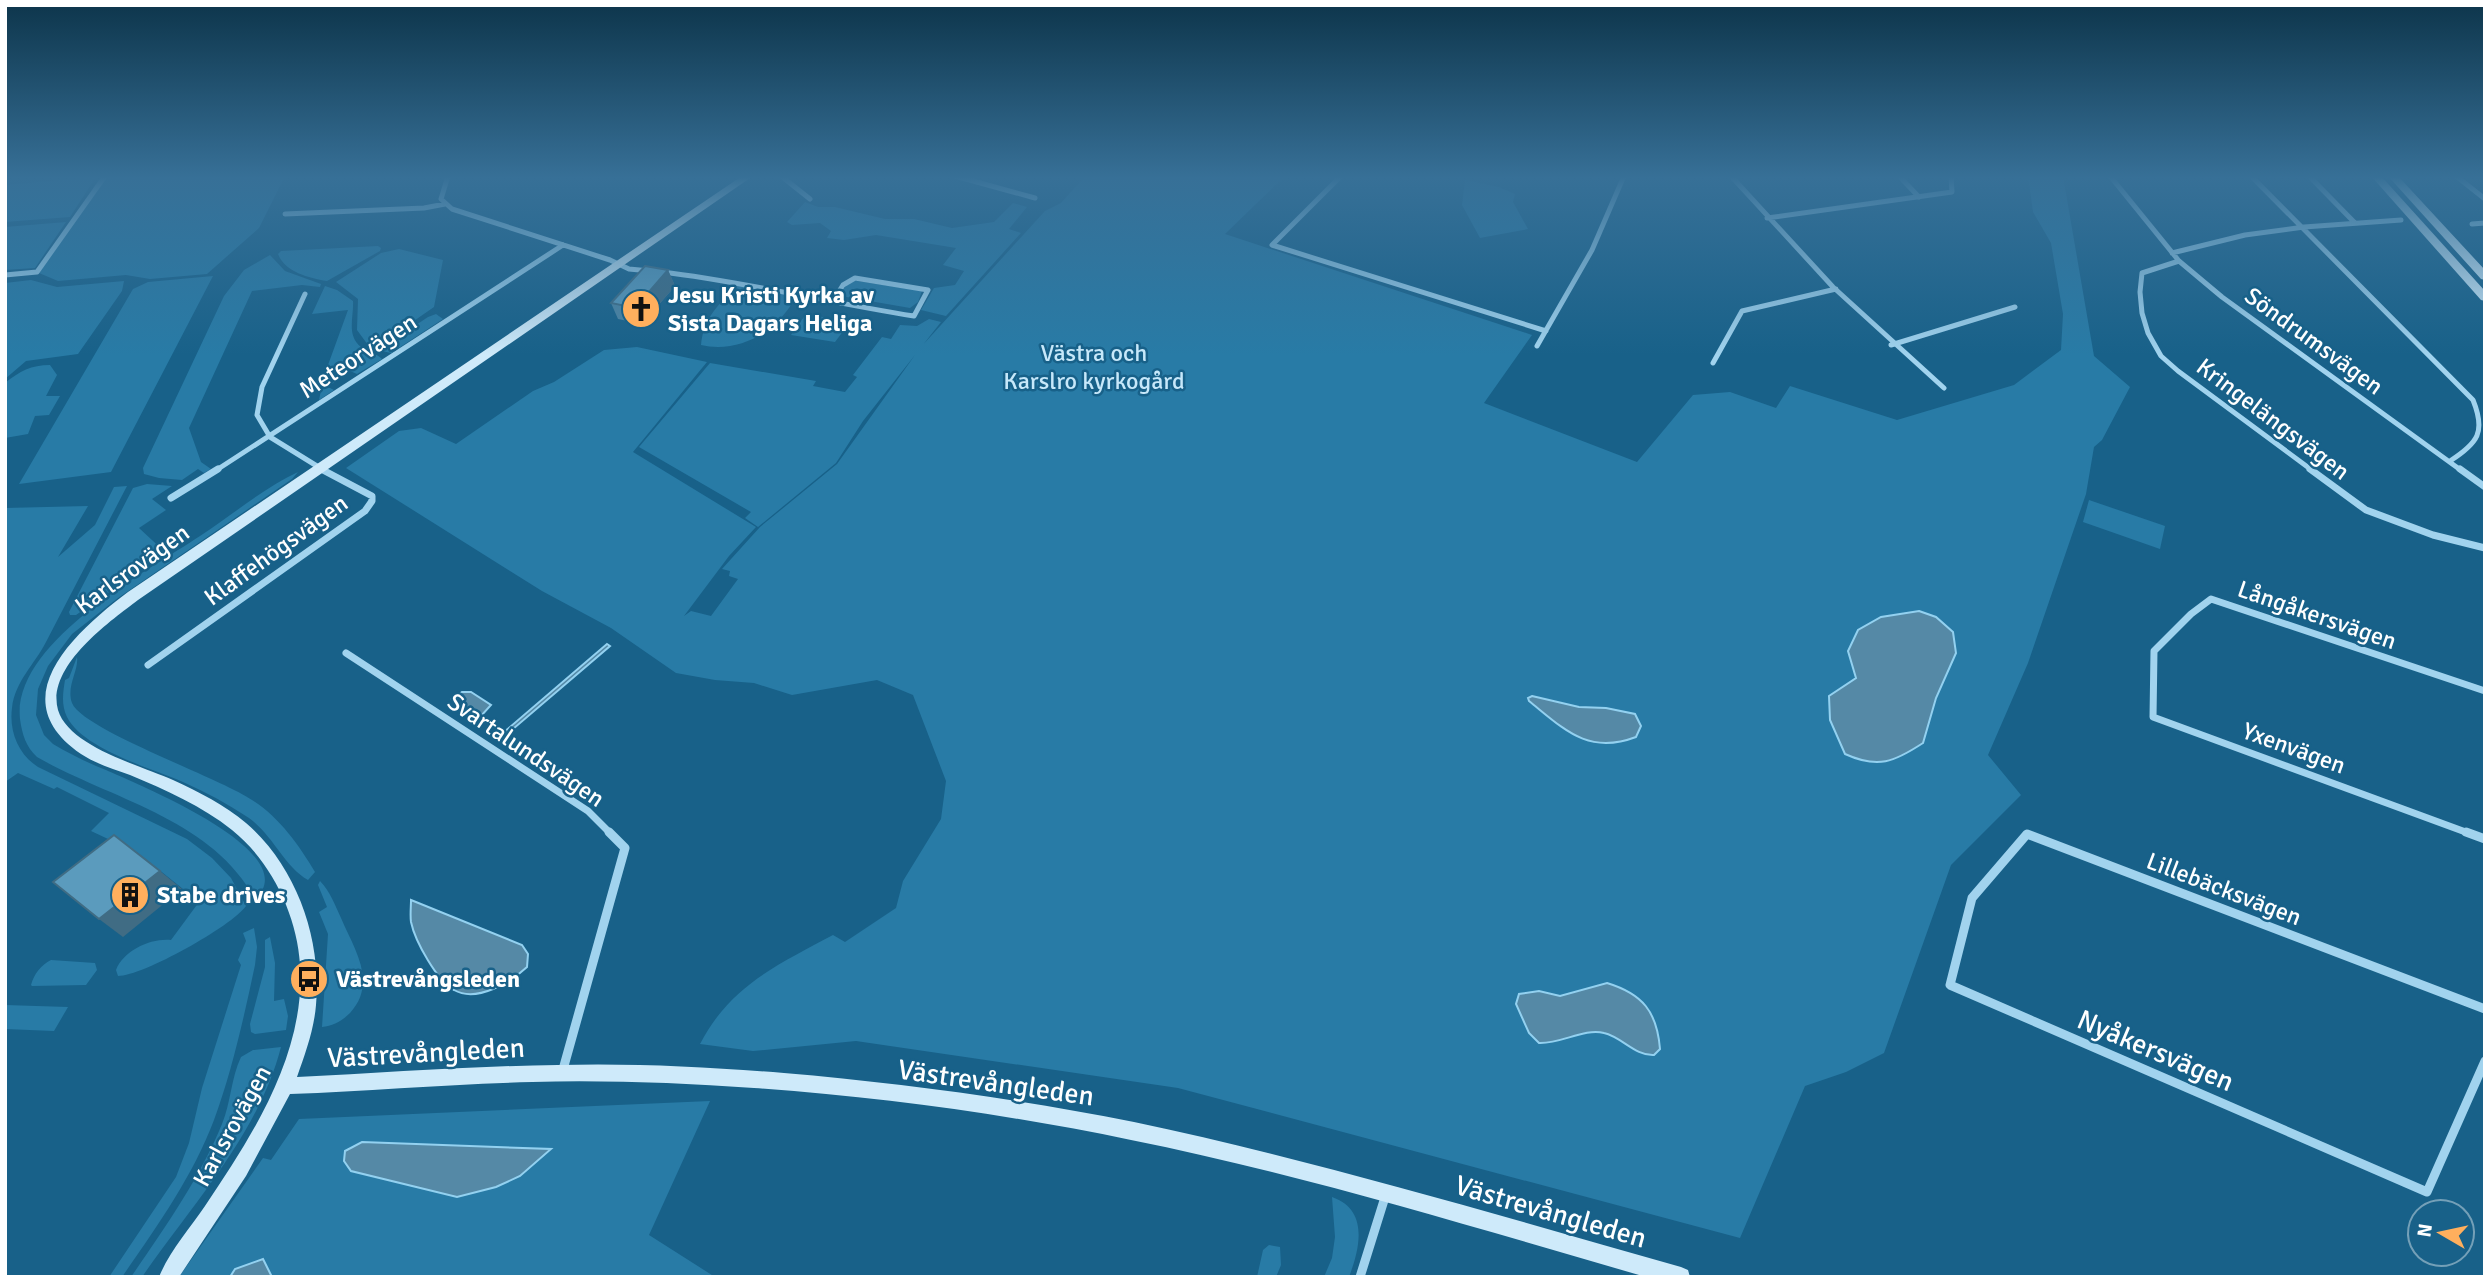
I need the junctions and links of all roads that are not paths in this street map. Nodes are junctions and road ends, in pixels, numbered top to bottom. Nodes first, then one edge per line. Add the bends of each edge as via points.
1 (62, 236) edge
2 (534, 236) edge
3 (662, 236) edge
4 (1281, 236) edge
5 (1598, 236) edge
6 (1784, 236) edge
7 (2158, 236) edge
8 (2242, 236) edge
9 (2313, 236) edge
10 (2429, 236) edge
11 (2447, 236) edge
12 (563, 245) junction
13 (2172, 253) junction
14 (2179, 261) junction
15 (621, 264) junction
16 (5, 275) edge
17 (2485, 277) edge
18 (1836, 289) junction
19 (304, 294) dead end
20 (2485, 298) edge
21 (832, 301) junction
22 (2015, 307) dead end
23 (1546, 331) junction
24 (1891, 345) junction
25 (1537, 346) dead end
26 (1713, 363) dead end
27 (1944, 388) dead end
28 (270, 437) junction
29 (2450, 461) junction
30 (320, 467) junction
31 (2485, 487) edge
32 (172, 498) dead end
33 (2485, 548) edge
34 (2154, 651) joint
35 (346, 653) dead end
36 (148, 665) dead end
37 (2485, 691) edge
38 (2485, 839) edge
39 (1972, 898) joint
40 (2485, 1009) edge
41 (2485, 1061) edge
42 (562, 1073) junction
43 (285, 1086) junction
44 (1386, 1194) junction
45 (168, 1277) edge
46 (1360, 1277) edge
47 (1681, 1277) edge

1 - 16 street via 37,272
2 - 12 street
3 - 15 street, Karlsrovägen
4 - 23 street via 1272,245
5 - 23 street
6 - 18 street
7 - 13 street, Söndrumsvägen
8 - 13 street
9 - 29 street via 2473,400 2481,417 2480,432 2466,452
10 - 20 street
11 - 17 street
12 - 15 street
12 - 28 street, Meteorvägen
13 - 14 street, Söndrumsvägen
14 - 29 street, Söndrumsvägen via 2284,344
14 - 33 street, Kringelängsvägen via 2142,273 2138,287 2148,333 2158,353 2350,501 2387,519
15 - 21 street via 629,269 717,278
15 - 30 street, Karlsrovägen
18 - 24 street
18 - 26 street via 1742,311
19 - 28 street via 257,404 257,415
21 - 21 street via 914,316 928,290 855,278 843,285
22 - 24 street
23 - 25 street
24 - 27 street
28 - 30 street
28 - 32 street, Meteorvägen
29 - 31 street, Söndrumsvägen
30 - 36 street, Klaffehögsvägen via 372,496 365,511
30 - 43 street, Karlsrovägen via 84,633 58,668 49,704 57,727 74,743 219,812 268,856 290,894 309,966 302,1032
34 - 37 street, Långåkersvägen via 2211,599
34 - 38 street, Yxenvägen via 2153,717
35 - 42 street, Svartalundsvägen via 588,811 625,848
39 - 40 street, Lillebäcksvägen via 2028,834
39 - 41 street, Nyåkersvägen via 1950,985 2427,1192
42 - 43 street, Västrevångleden
42 - 44 street, Västrevångleden via 805,1084 970,1103 1178,1141
43 - 45 street, Karlsrovägen via 260,1135
44 - 46 street
44 - 47 street, Västrevångleden

